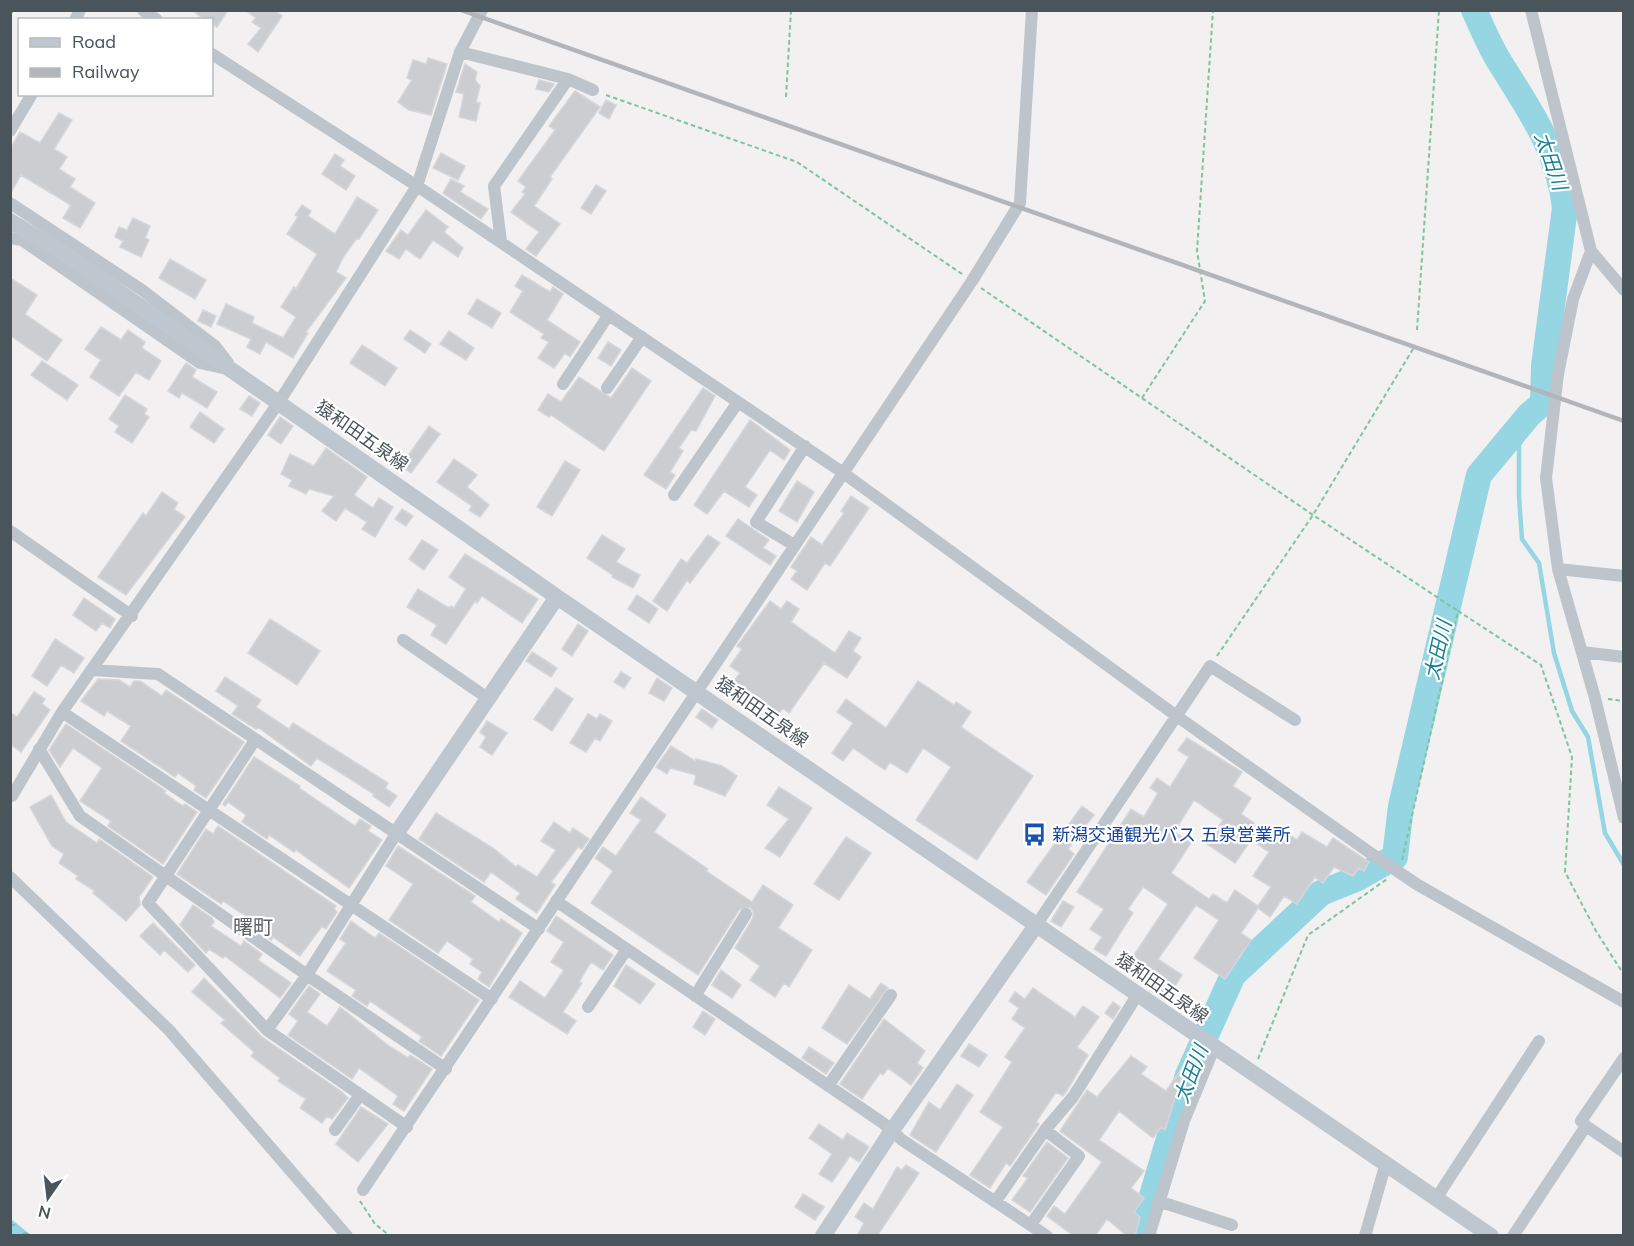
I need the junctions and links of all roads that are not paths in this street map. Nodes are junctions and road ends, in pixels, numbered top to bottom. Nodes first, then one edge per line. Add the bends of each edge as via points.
1 (482, 10) edge
2 (1032, 10) edge
3 (1531, 10) edge
4 (460, 52) junction
5 (213, 55) edge
6 (568, 79) junction
7 (593, 90) road end
8 (31, 96) edge
9 (10, 131) edge
10 (417, 186) junction
11 (10, 202) edge
12 (10, 221) edge
13 (10, 238) edge
14 (501, 242) junction
15 (1591, 251) junction
16 (1623, 290) edge
17 (608, 316) junction
18 (642, 337) junction
19 (234, 371) junction
20 (563, 384) dead end
21 (607, 388) dead end
22 (279, 402) junction
23 (738, 402) junction
24 (805, 446) junction
25 (842, 472) junction
26 (674, 495) dead end
27 (10, 531) edge
28 (794, 545) junction
29 (1558, 569) junction
30 (1623, 576) edge
31 (557, 597) junction
32 (132, 616) junction
33 (403, 640) dead end
34 (1582, 652) junction
35 (1623, 657) edge
36 (91, 669) junction
37 (696, 691) junction
38 (489, 699) junction
39 (62, 712) junction
40 (1178, 717) junction
41 (1295, 720) dead end
42 (255, 740) junction
43 (39, 749) junction
44 (12, 796) dead end
45 (207, 811) junction
46 (1623, 818) edge
47 (396, 834) junction
48 (167, 875) junction
49 (10, 877) edge
50 (556, 901) junction
51 (352, 903) junction
52 (746, 914) dead end
53 (1037, 924) junction
54 (539, 929) junction
55 (627, 949) junction
56 (307, 975) junction
57 (1138, 994) junction
58 (891, 995) dead end
59 (695, 996) junction
60 (492, 999) junction
61 (1623, 1002) edge
62 (588, 1006) dead end
63 (267, 1030) junction
64 (1539, 1041) dead end
65 (1214, 1048) junction
66 (1623, 1058) edge
67 (446, 1068) junction
68 (828, 1086) junction
69 (360, 1095) junction
70 (1586, 1126) junction
71 (407, 1127) junction
72 (335, 1130) dead end
73 (1045, 1130) junction
74 (891, 1132) junction
75 (1623, 1152) edge
76 (1386, 1163) junction
77 (363, 1190) road end
78 (1437, 1197) junction
79 (1158, 1201) junction
80 (995, 1202) junction
81 (1032, 1223) junction
82 (1232, 1225) dead end
83 (347, 1236) edge
84 (824, 1236) edge
85 (1047, 1236) edge
86 (1149, 1236) edge
87 (1365, 1236) edge
88 (1491, 1236) edge
89 (1513, 1236) edge

1 - 4 street
2 - 25 street via 1020,202 972,281
3 - 15 street
4 - 6 street
4 - 10 street
5 - 10 street
6 - 7 street
6 - 14 street via 494,186
8 - 9 street
10 - 14 street
10 - 22 street
11 - 19 street via 160,304 215,346
12 - 19 main road, 猿和田五泉線 via 62,252
13 - 19 street via 22,240 200,363
14 - 17 street
15 - 16 street
15 - 29 street via 1573,299 1558,374 1546,478
17 - 18 street
17 - 20 street
18 - 21 street
18 - 23 street
19 - 22 main road, 猿和田五泉線
22 - 31 main road, 猿和田五泉線
22 - 32 street
23 - 24 street
23 - 26 street
24 - 25 street
24 - 28 street via 756,522
25 - 28 street
25 - 40 street
27 - 32 street
28 - 37 street
29 - 30 street
29 - 34 street
31 - 37 main road, 猿和田五泉線
31 - 38 main road
32 - 36 street
33 - 38 street
34 - 35 street
34 - 46 street
36 - 39 street
36 - 42 street via 158,674
37 - 50 street
37 - 53 main road, 猿和田五泉線
38 - 47 main road
39 - 43 street
39 - 45 street
40 - 41 street via 1210,666
40 - 53 street
40 - 61 street via 1376,857
42 - 45 street
42 - 47 street
43 - 44 street
43 - 48 street via 80,816
45 - 48 street
45 - 51 street
47 - 51 street
47 - 54 street
48 - 56 street
48 - 63 street via 148,903
49 - 83 street via 169,1030
50 - 54 street
50 - 55 street
51 - 56 street
51 - 60 street
52 - 59 street
53 - 57 main road, 猿和田五泉線
53 - 74 main road
54 - 60 street
55 - 59 street
55 - 62 street
56 - 63 street
56 - 67 street
57 - 65 main road, 猿和田五泉線
57 - 73 street via 1073,1097
58 - 68 street
59 - 68 street
60 - 67 street
63 - 69 street
64 - 78 street
65 - 76 main road, 猿和田五泉線
65 - 79 street via 1184,1121
66 - 70 street via 1581,1121
67 - 71 street
68 - 74 street
69 - 71 street
69 - 72 street
70 - 75 street
70 - 89 street
71 - 77 street
73 - 80 street
73 - 81 street via 1079,1156
74 - 80 street
74 - 84 main road
76 - 78 main road, 猿和田五泉線
76 - 87 street
78 - 88 main road, 猿和田五泉線
79 - 82 street
79 - 86 street
80 - 81 street
81 - 85 street

